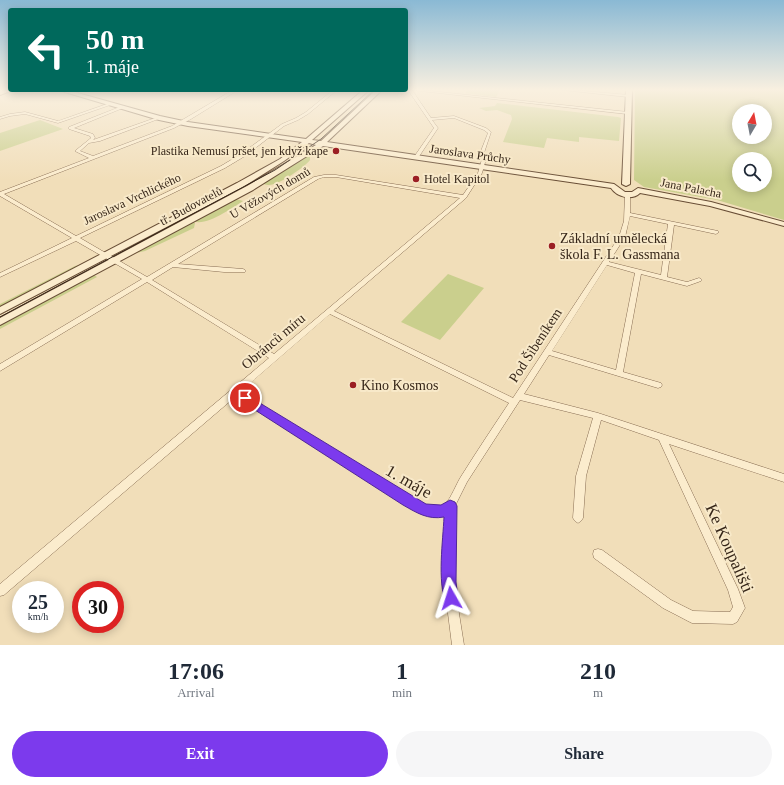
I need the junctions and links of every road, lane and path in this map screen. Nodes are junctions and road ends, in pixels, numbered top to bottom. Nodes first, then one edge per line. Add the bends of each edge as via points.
1 (51, 120) edge
2 (64, 120) edge
3 (91, 120) edge
4 (153, 120) edge
5 (171, 120) edge
6 (185, 120) edge
7 (297, 120) edge
8 (332, 120) edge
9 (347, 120) edge
10 (430, 120) edge
11 (462, 120) edge
12 (628, 120) edge
13 (182, 122) junction
14 (269, 136) junction
15 (308, 141) junction
16 (90, 142) junction
17 (323, 143) junction
18 (416, 157) junction
19 (93, 158) junction
20 (482, 167) junction
21 (626, 184) junction
22 (614, 186) junction
23 (638, 190) junction
24 (0, 194) edge
25 (627, 194) junction
26 (464, 197) junction
27 (628, 214) junction
28 (671, 223) junction
29 (784, 224) edge
30 (716, 232) dead end
31 (74, 238) junction
32 (105, 256) junction
33 (114, 261) junction
34 (604, 263) junction
35 (172, 265) junction
36 (243, 271) dead end
37 (638, 271) junction
38 (0, 275) edge
39 (664, 277) junction
40 (148, 280) junction
41 (699, 280) dead end
42 (0, 311) edge
43 (329, 312) junction
44 (0, 322) edge
45 (546, 352) junction
46 (274, 358) junction
47 (0, 368) edge
48 (620, 374) junction
49 (658, 385) dead end
50 (234, 392) junction
51 (516, 399) junction
52 (598, 416) junction
53 (662, 438) junction
54 (784, 478) edge
55 (450, 506) junction
56 (578, 518) dead end
57 (598, 554) dead end
58 (0, 591) edge
59 (458, 645) edge

1 - 2 street
3 - 16 street via 70,128 92,135
4 - 16 street
5 - 13 street, Jaroslava Průchy
6 - 13 street
7 - 14 street, Jaroslava Vrchlického via 283,125
8 - 15 street, tř. Budovatelů
9 - 17 street, tř. Budovatelů
10 - 18 street via 436,128
11 - 20 street via 490,133 481,156 484,159
12 - 21 street
13 - 14 street, Jaroslava Průchy
13 - 19 street
14 - 15 street, Jaroslava Průchy
14 - 31 street, Jaroslava Vrchlického via 223,167
15 - 17 street, Jaroslava Průchy
15 - 32 street, tř. Budovatelů via 240,185
16 - 19 street via 77,151
17 - 18 street, Jaroslava Průchy
17 - 33 street, tř. Budovatelů via 250,188
18 - 20 street, Jaroslava Průchy
19 - 24 street
20 - 22 street, Jaroslava Průchy
20 - 26 street, Obránců míru
21 - 22 street
21 - 23 street, Jana Palacha
22 - 25 street via 617,191
23 - 25 street via 636,193
23 - 29 street, Jana Palacha via 711,204
24 - 31 street
25 - 27 street, Pod Šibeníkem
26 - 35 street, U Věžových domů via 324,176 316,178
26 - 43 street, Obránců míru
27 - 28 street
27 - 34 street, Pod Šibeníkem via 622,237
28 - 30 street
28 - 39 street
31 - 32 street
31 - 38 street, Jaroslava Vrchlického
32 - 33 street
32 - 42 street, tř. Budovatelů
33 - 40 street
33 - 44 street, tř. Budovatelů
34 - 37 street
34 - 45 street, Pod Šibeníkem
35 - 36 street
35 - 40 street, U Věžových domů
37 - 39 street
37 - 48 street
39 - 41 street via 687,284
40 - 46 street
40 - 47 street, U Věžových domů
43 - 46 street, Obránců míru
43 - 51 street
45 - 48 street
45 - 51 street, Pod Šibeníkem
46 - 50 street, Obránců míru
48 - 49 street
50 - 55 street, 1. máje via 424,510 442,511
50 - 58 street, Obránců míru
51 - 52 street
51 - 55 street, Pod Šibeníkem via 464,479
52 - 53 street
52 - 56 street via 581,476
53 - 54 street
53 - 57 street, Ke Koupališti via 740,608 733,618 692,617 667,604
55 - 59 street via 449,582

